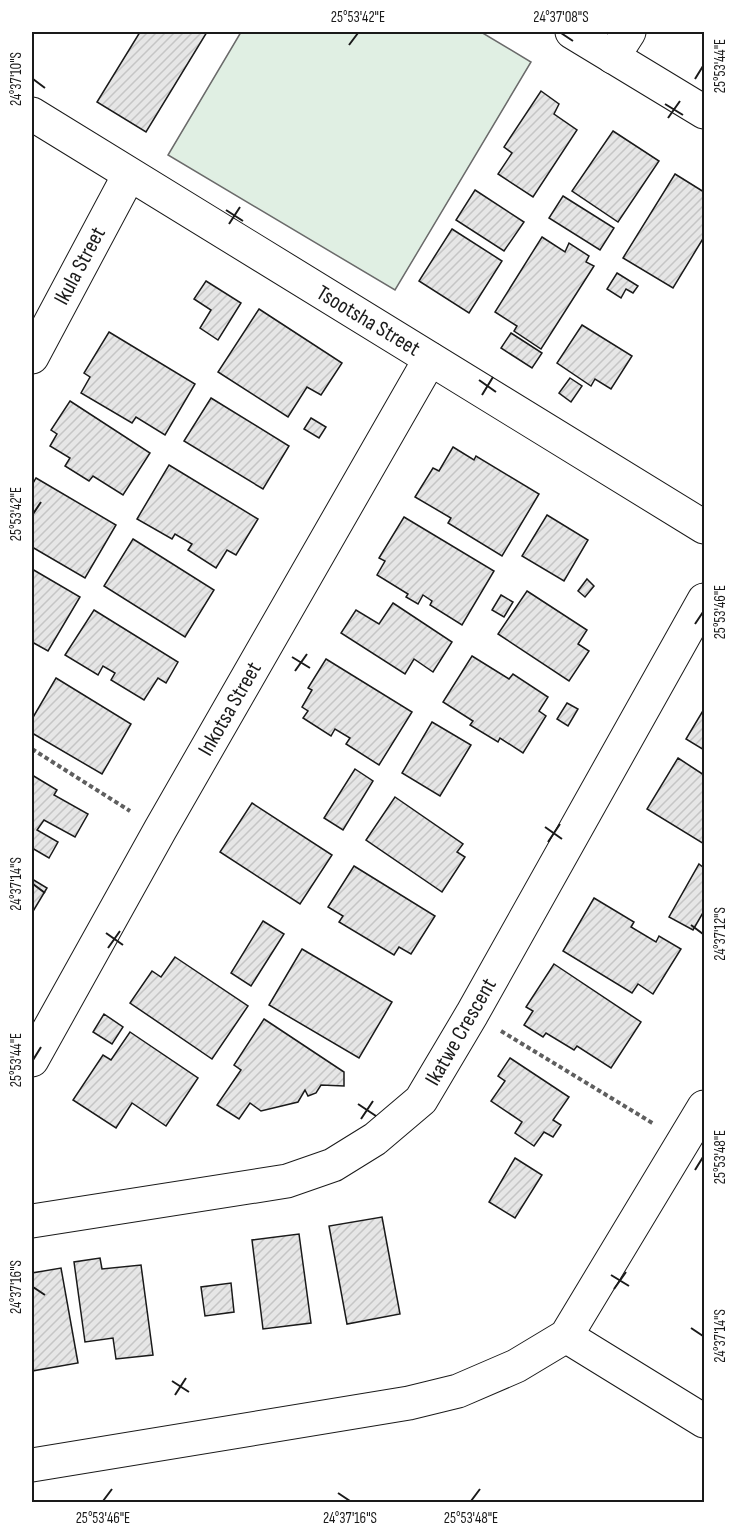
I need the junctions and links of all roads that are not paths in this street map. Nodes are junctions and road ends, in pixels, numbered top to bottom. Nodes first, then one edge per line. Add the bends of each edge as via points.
1 (572, 32) edge
2 (621, 44) edge
3 (705, 112) edge
4 (32, 114) edge
5 (129, 175) junction
6 (32, 357) edge
7 (430, 359) junction
8 (705, 527) edge
9 (705, 600) edge
10 (32, 1060) edge
11 (705, 1107) edge
12 (32, 1221) edge
13 (566, 1336) junction
14 (705, 1421) edge
15 (32, 1465) edge

1 - 2 street
2 - 3 street
4 - 5 street, Tsootsha Street
5 - 6 street, Ikula Street
5 - 7 street, Tsootsha Street
7 - 8 street, Tsootsha Street
7 - 10 street, Inkotsa Street
9 - 12 street, Ikatwe Crescent via 421,1100 375,1139 333,1165 287,1181
11 - 13 street
13 - 14 street
13 - 15 street via 516,1366 458,1391

